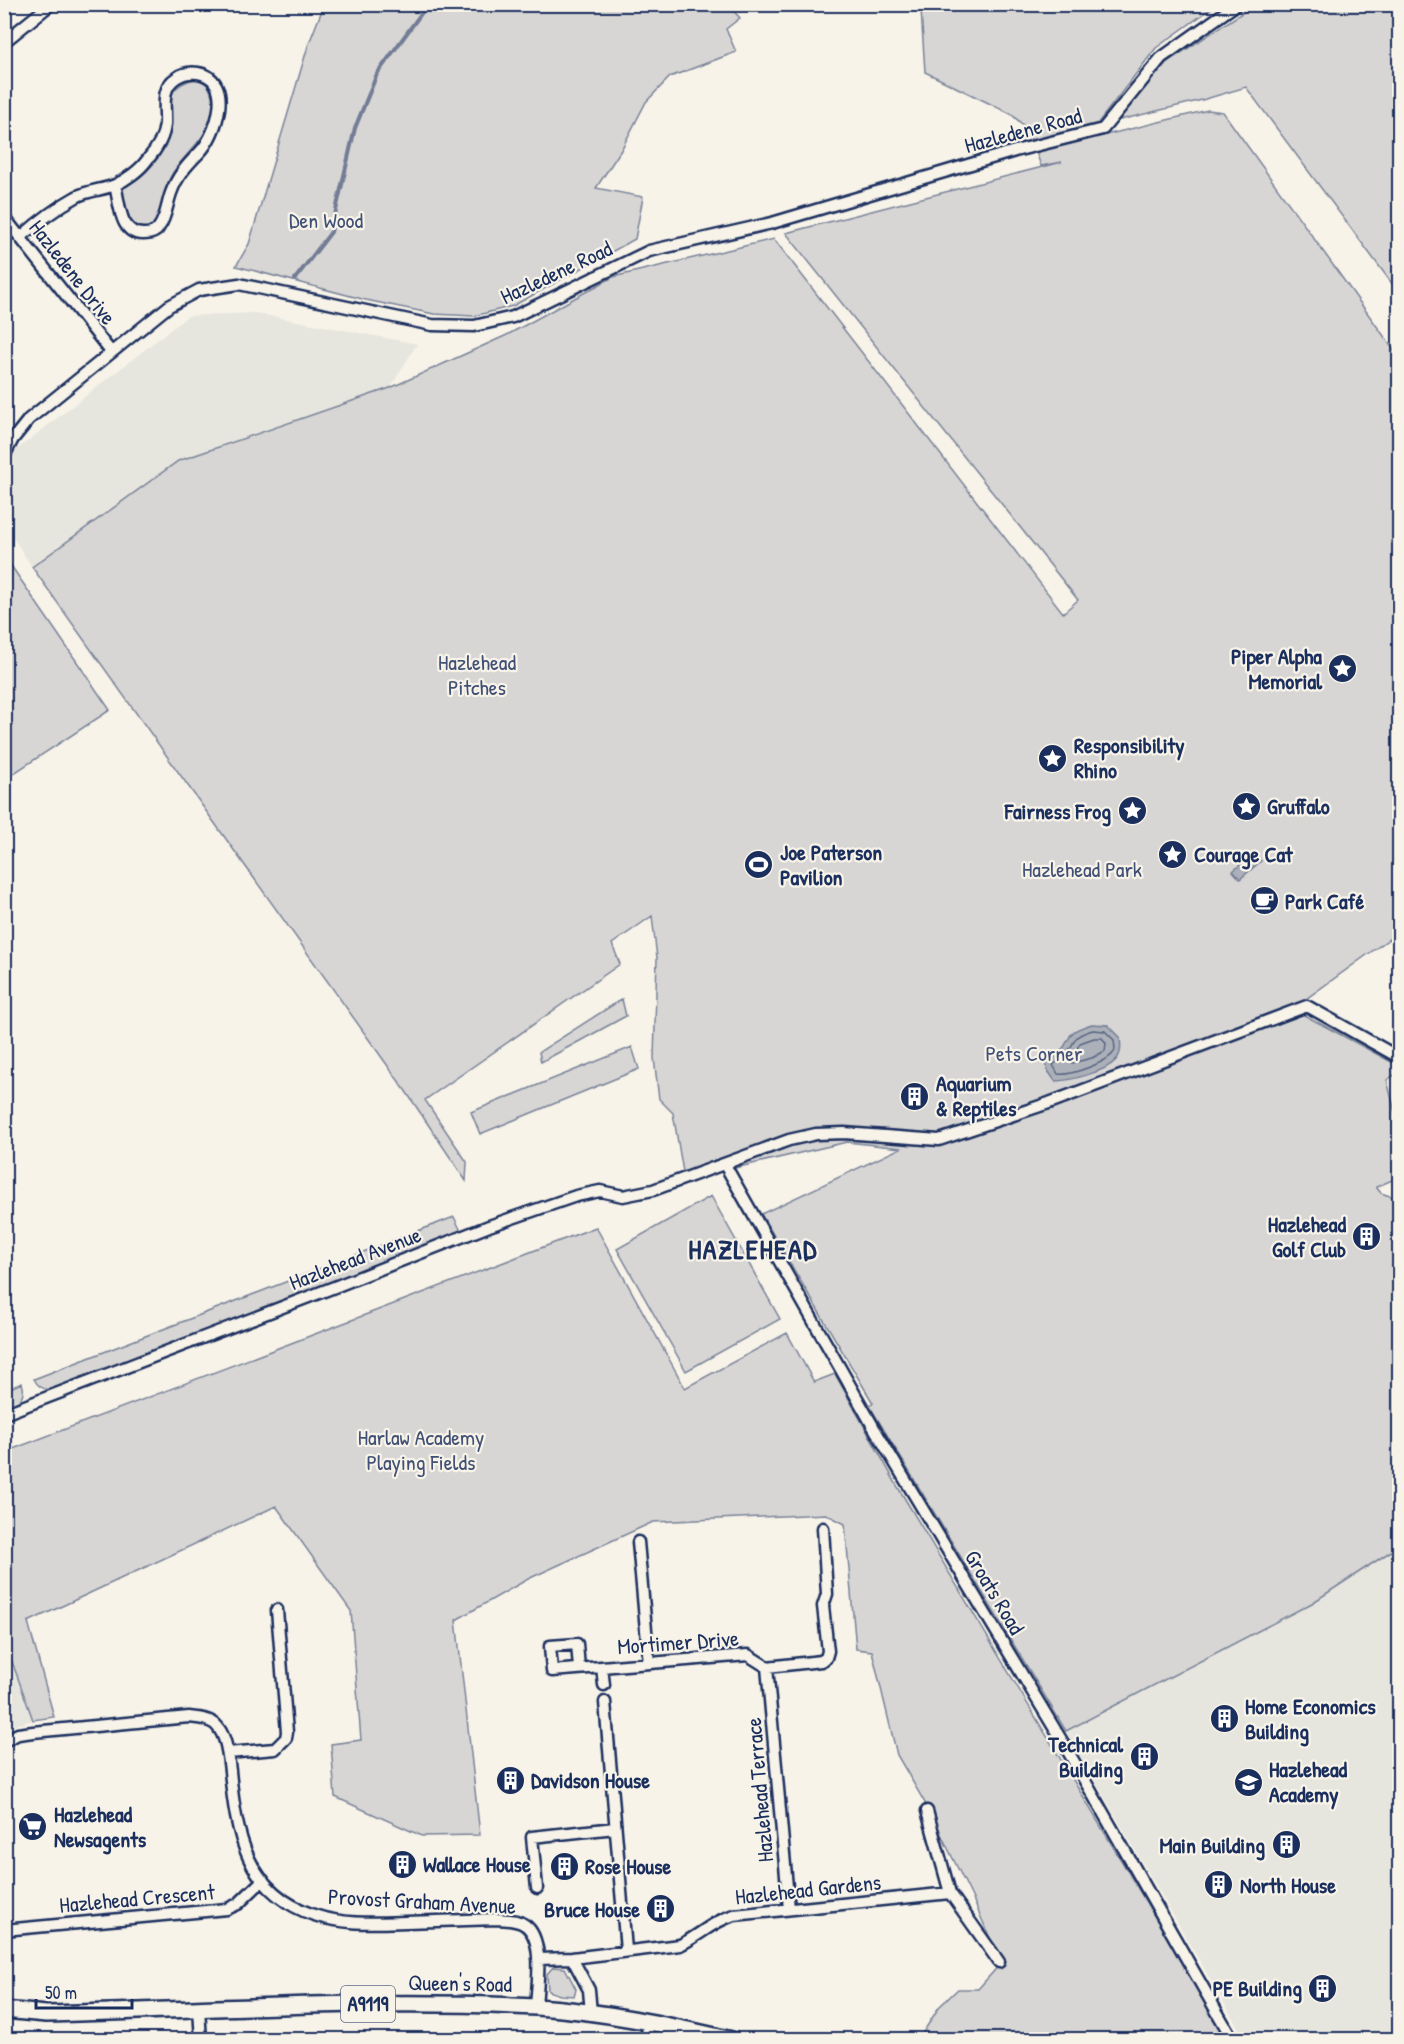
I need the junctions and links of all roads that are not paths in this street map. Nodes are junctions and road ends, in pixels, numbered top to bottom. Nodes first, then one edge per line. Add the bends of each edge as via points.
1 (51, 4) edge
2 (1237, 4) edge
3 (4, 42) edge
4 (115, 185) junction
5 (4, 217) edge
6 (21, 237) junction
7 (111, 352) junction
8 (4, 456) edge
9 (1400, 1058) edge
10 (725, 1165) junction
11 (4, 1414) edge
12 (823, 1528) dead end
13 (638, 1542) dead end
14 (277, 1610) dead end
15 (649, 1663) junction
16 (767, 1666) junction
17 (602, 1667) junction
18 (579, 1668) dead end
19 (604, 1685) dead end
20 (605, 1702) dead end
21 (4, 1741) edge
22 (228, 1753) junction
23 (927, 1811) dead end
24 (615, 1828) junction
25 (263, 1880) junction
26 (537, 1888) dead end
27 (950, 1893) junction
28 (789, 1909) junction
29 (4, 1930) edge
30 (626, 1950) junction
31 (572, 1958) junction
32 (538, 1959) junction
33 (999, 1962) dead end
34 (536, 2007) junction
35 (200, 2009) junction
36 (4, 2010) edge
37 (591, 2013) junction
38 (649, 2021) junction
39 (201, 2040) edge
40 (646, 2040) edge
41 (732, 2040) edge
42 (1233, 2040) edge

1 - 3 street
2 - 7 street, Hazledene Road via 1161,58 1103,129 772,223 649,251 513,317 474,326 432,325 239,284 199,290 169,306
4 - 4 street via 147,161 158,144 165,124 167,89 175,78 190,72 208,77 219,98 216,124 205,147 181,170 155,232 137,234 126,228
4 - 6 street via 78,196
5 - 6 street, Hazledene Drive
6 - 7 street, Hazledene Drive
7 - 8 street, Hazledene Road via 29,420
9 - 10 street, Hazlehead Avenue via 1307,1006 939,1140 816,1134 789,1140
10 - 11 street, Hazlehead Avenue via 653,1190 623,1196 600,1191 511,1218
10 - 42 street, Groats Road via 874,1428 1065,1746
12 - 16 street, Mortimer Drive via 826,1658
13 - 15 street
14 - 22 street via 286,1738 275,1749
15 - 16 street, Mortimer Drive via 748,1655
15 - 17 street, Mortimer Drive
16 - 28 street, Hazlehead Terrace
17 - 18 street, Mortimer Drive
17 - 19 street
20 - 24 street
21 - 22 street, Provost Graham Avenue via 33,1732 189,1717 215,1725
22 - 25 street, Provost Graham Avenue via 234,1818 247,1859
23 - 27 street
24 - 26 street via 532,1837
24 - 30 street
25 - 29 street, Hazlehead Crescent via 238,1904 227,1909
25 - 32 street, Provost Graham Avenue via 295,1907 335,1921 517,1921 530,1929
27 - 28 street, Hazlehead Gardens
27 - 33 street
28 - 30 street, Hazlehead Gardens via 723,1918 680,1945
30 - 31 street, Hazlehead Gardens
31 - 32 street, Hazlehead Gardens
31 - 37 street via 589,1990
32 - 34 street, Provost Graham Avenue
34 - 35 main road, Queen's Road / A9119 via 365,2004
34 - 37 main road, Queen's Road / A9119
35 - 36 main road, Queen's Road / A9119 via 46,2014
35 - 39 street
37 - 38 main road, Queen's Road / A9119
38 - 40 street
38 - 41 main road, Queen's Road / A9119

